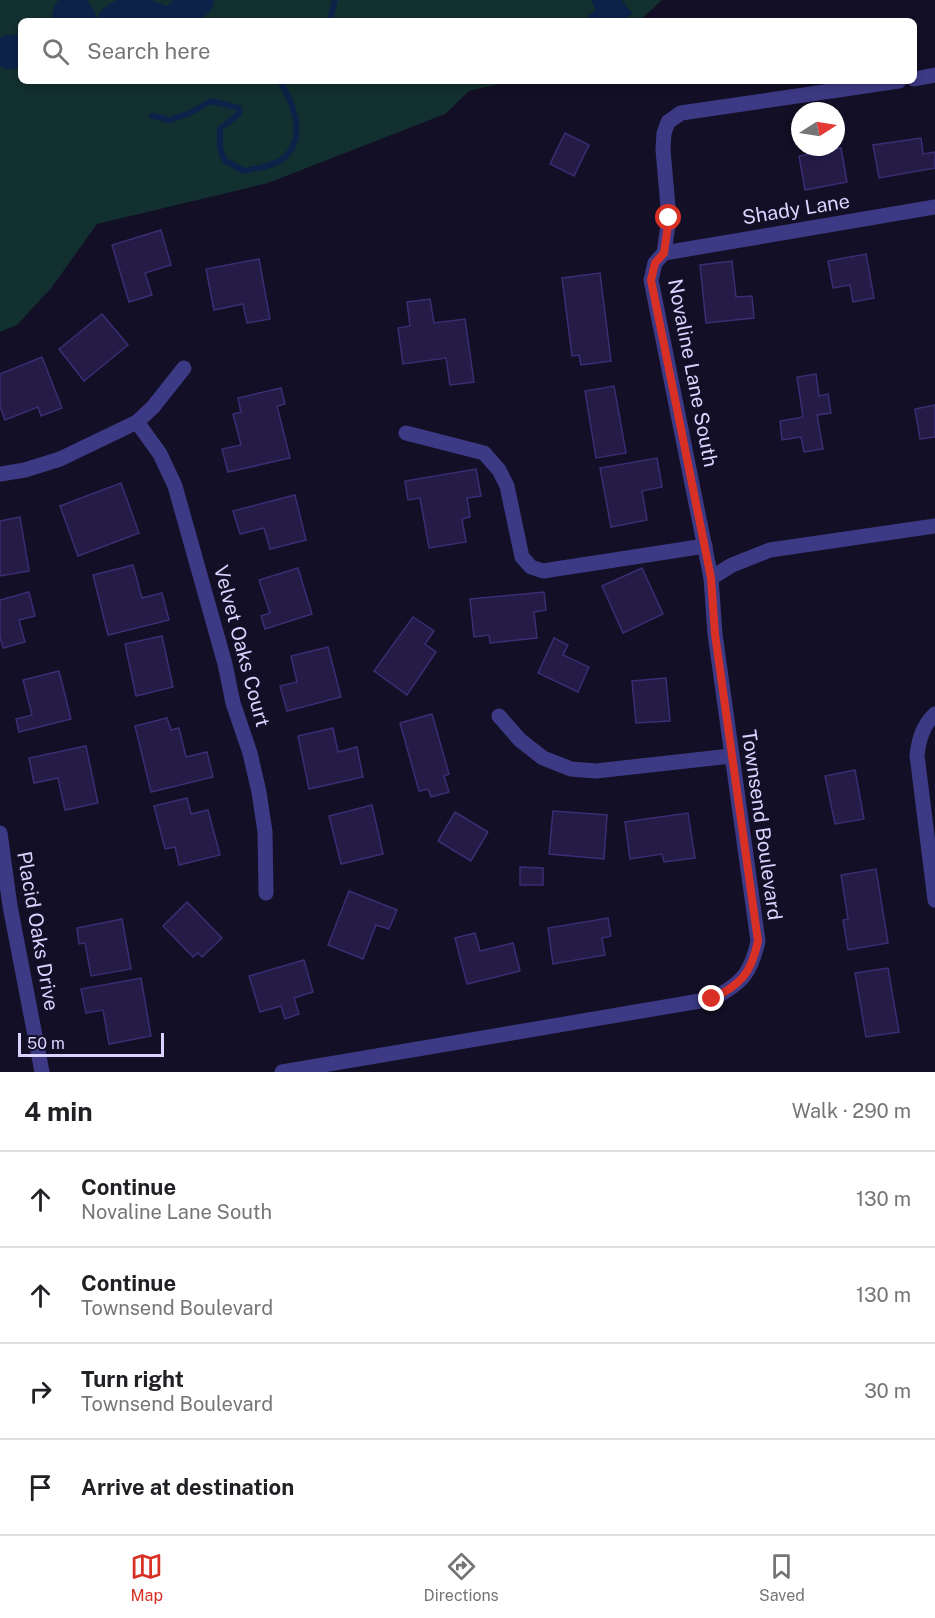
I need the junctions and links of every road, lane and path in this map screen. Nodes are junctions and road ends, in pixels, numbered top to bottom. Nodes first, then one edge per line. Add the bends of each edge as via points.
1 (935, 75) edge
2 (917, 78) edge
3 (879, 84) edge
4 (935, 207) edge
5 (664, 253) junction
6 (184, 368) dead end
7 (137, 422) junction
8 (406, 433) dead end
9 (0, 474) edge
10 (935, 526) edge
11 (705, 546) junction
12 (711, 578) junction
13 (934, 715) edge
14 (499, 716) dead end
15 (731, 756) junction
16 (0, 833) edge
17 (266, 893) dead end
18 (935, 900) edge
19 (42, 1072) edge
20 (282, 1072) edge

1 - 2 street
3 - 5 street, Novaline Lane South via 681,113 668,122 663,150 669,218
4 - 5 street, Shady Lane
5 - 11 street, Novaline Lane South via 655,263 651,280
6 - 7 street
7 - 9 street via 60,459
7 - 17 street, Velvet Oaks Court via 176,486 225,663 232,703 250,753 264,832
8 - 11 street via 484,453 507,486 522,557 531,567 543,571
10 - 12 street via 770,550
11 - 12 street, Novaline Lane South
12 - 15 street, Townsend Boulevard
13 - 18 street via 926,723 917,755
14 - 15 street via 543,758 571,769 596,771
15 - 20 street, Townsend Boulevard via 758,941 754,960 736,986 712,999
16 - 19 street, Placid Oaks Drive

